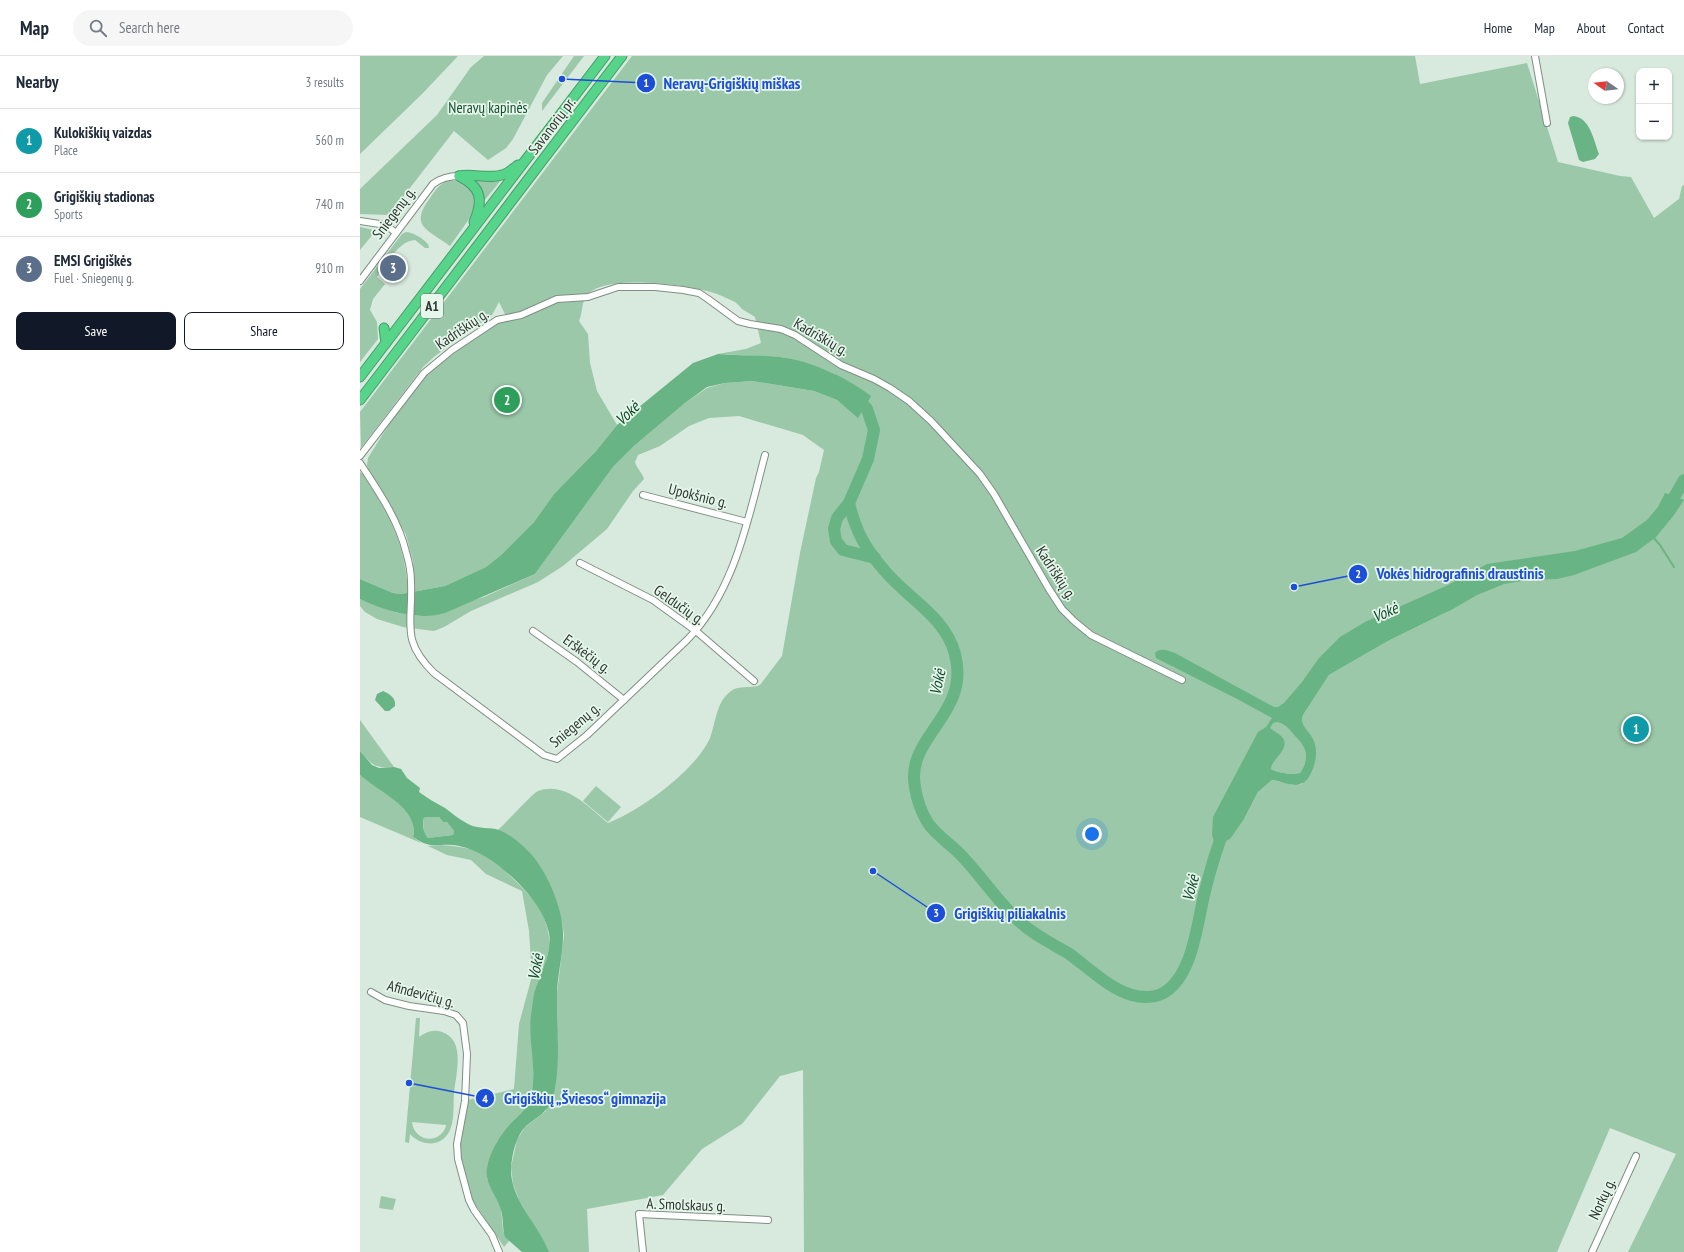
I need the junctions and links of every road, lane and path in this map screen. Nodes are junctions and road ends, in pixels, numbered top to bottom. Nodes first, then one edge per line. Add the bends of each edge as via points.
1 (605, 56) edge
2 (622, 56) edge
3 (1535, 56) edge
4 (1547, 123) dead end
5 (526, 159) junction
6 (459, 176) junction
7 (360, 221) edge
8 (396, 232) junction
9 (467, 236) junction
10 (360, 281) edge
11 (384, 328) dead end
12 (386, 343) junction
13 (360, 377) edge
14 (360, 400) edge
15 (765, 455) dead end
16 (360, 456) edge
17 (360, 463) edge
18 (643, 496) dead end
19 (747, 522) junction
20 (580, 563) dead end
21 (533, 631) dead end
22 (696, 631) junction
23 (1182, 680) dead end
24 (754, 681) dead end
25 (624, 700) junction
26 (371, 992) dead end
27 (1636, 1156) dead end
28 (768, 1220) dead end
29 (499, 1252) edge
30 (643, 1252) edge
31 (1592, 1252) edge

1 - 5 highway, A1
2 - 14 highway, Savanorių pr. / A1
3 - 4 street
5 - 6 highway via 505,174
5 - 9 highway, A1
6 - 8 street, Sniegenų g. via 439,179 433,184
6 - 9 highway via 474,186 480,198
7 - 8 street via 386,225
8 - 10 street, Sniegenų g.
9 - 12 highway, A1
11 - 12 highway
12 - 13 highway, A1
15 - 19 street, Sniegenų g.
16 - 23 street, Kadriškių g. via 424,373 452,350 497,320 521,315 557,299 588,297 618,287 655,287 698,294 738,320 781,329 796,335 841,365 874,379 909,401 980,474 1062,609 1091,635
17 - 25 street, Sniegenų g. via 391,511 401,534 412,582 410,632 422,660 434,673 544,756 553,759 562,756
18 - 19 street, Upokšnio g.
19 - 22 street, Sniegenų g. via 728,578
20 - 22 street, Geldučių g. via 653,600
21 - 25 street, Erškėčių g.
22 - 24 street, Geldučių g.
22 - 25 street, Sniegenų g.
26 - 29 street, Afindevičių g. via 385,1000 456,1015 463,1023 467,1054 465,1101 457,1144 458,1159 469,1200 492,1235
27 - 31 street, Norkų g.
28 - 30 street, A. Smolskaus g. via 639,1214

